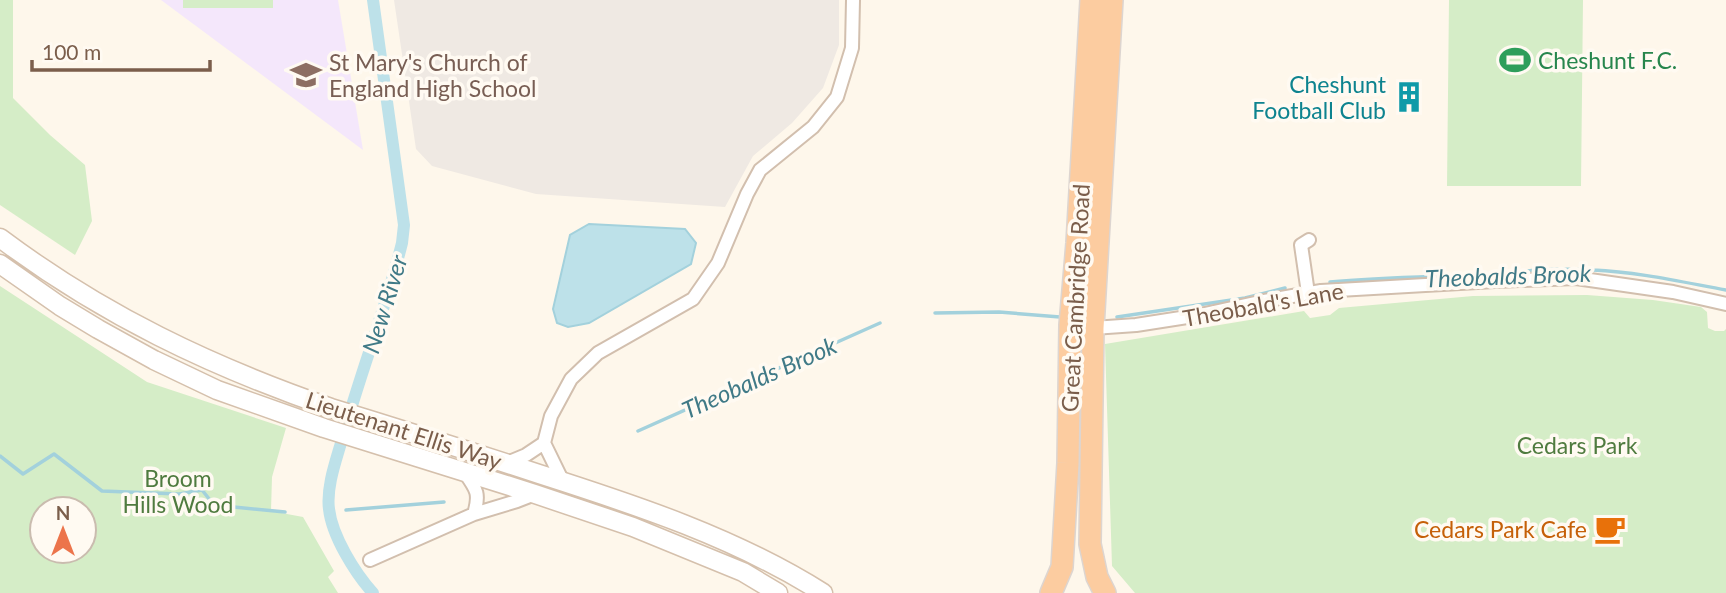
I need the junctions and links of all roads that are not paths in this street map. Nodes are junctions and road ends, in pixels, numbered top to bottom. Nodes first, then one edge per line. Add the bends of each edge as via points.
1 (853, 0) edge
2 (1091, 0) edge
3 (1112, 0) edge
4 (0, 237) edge
5 (1310, 240) dead end
6 (0, 264) edge
7 (1307, 287) junction
8 (1726, 304) edge
9 (1093, 328) junction
10 (544, 443) junction
11 (507, 463) junction
12 (465, 473) junction
13 (563, 482) junction
14 (535, 494) junction
15 (474, 514) junction
16 (370, 560) dead end
17 (778, 593) edge
18 (823, 593) edge
19 (1051, 593) edge
20 (1105, 593) edge

1 - 10 street via 852,48 837,97 813,127 760,170 718,263 693,299 598,354 571,379 551,416
2 - 19 highway, Great Cambridge Road via 1070,325 1062,567
3 - 9 highway, Great Cambridge Road
4 - 11 main road, Lieutenant Ellis Way via 110,311 235,372 331,408
5 - 7 street via 1301,245
6 - 12 main road, Lieutenant Ellis Way via 88,323 217,390
7 - 8 street, Theobald's Lane via 1576,278
7 - 9 street, Theobald's Lane via 1199,315
9 - 20 highway, Great Cambridge Road via 1090,544
10 - 11 street
10 - 13 street
11 - 13 main road, Lieutenant Ellis Way
12 - 14 main road, Lieutenant Ellis Way
12 - 15 street via 478,492
13 - 18 main road, Lieutenant Ellis Way via 707,534
14 - 15 street
14 - 17 main road, Lieutenant Ellis Way via 633,527 743,572
15 - 16 street

